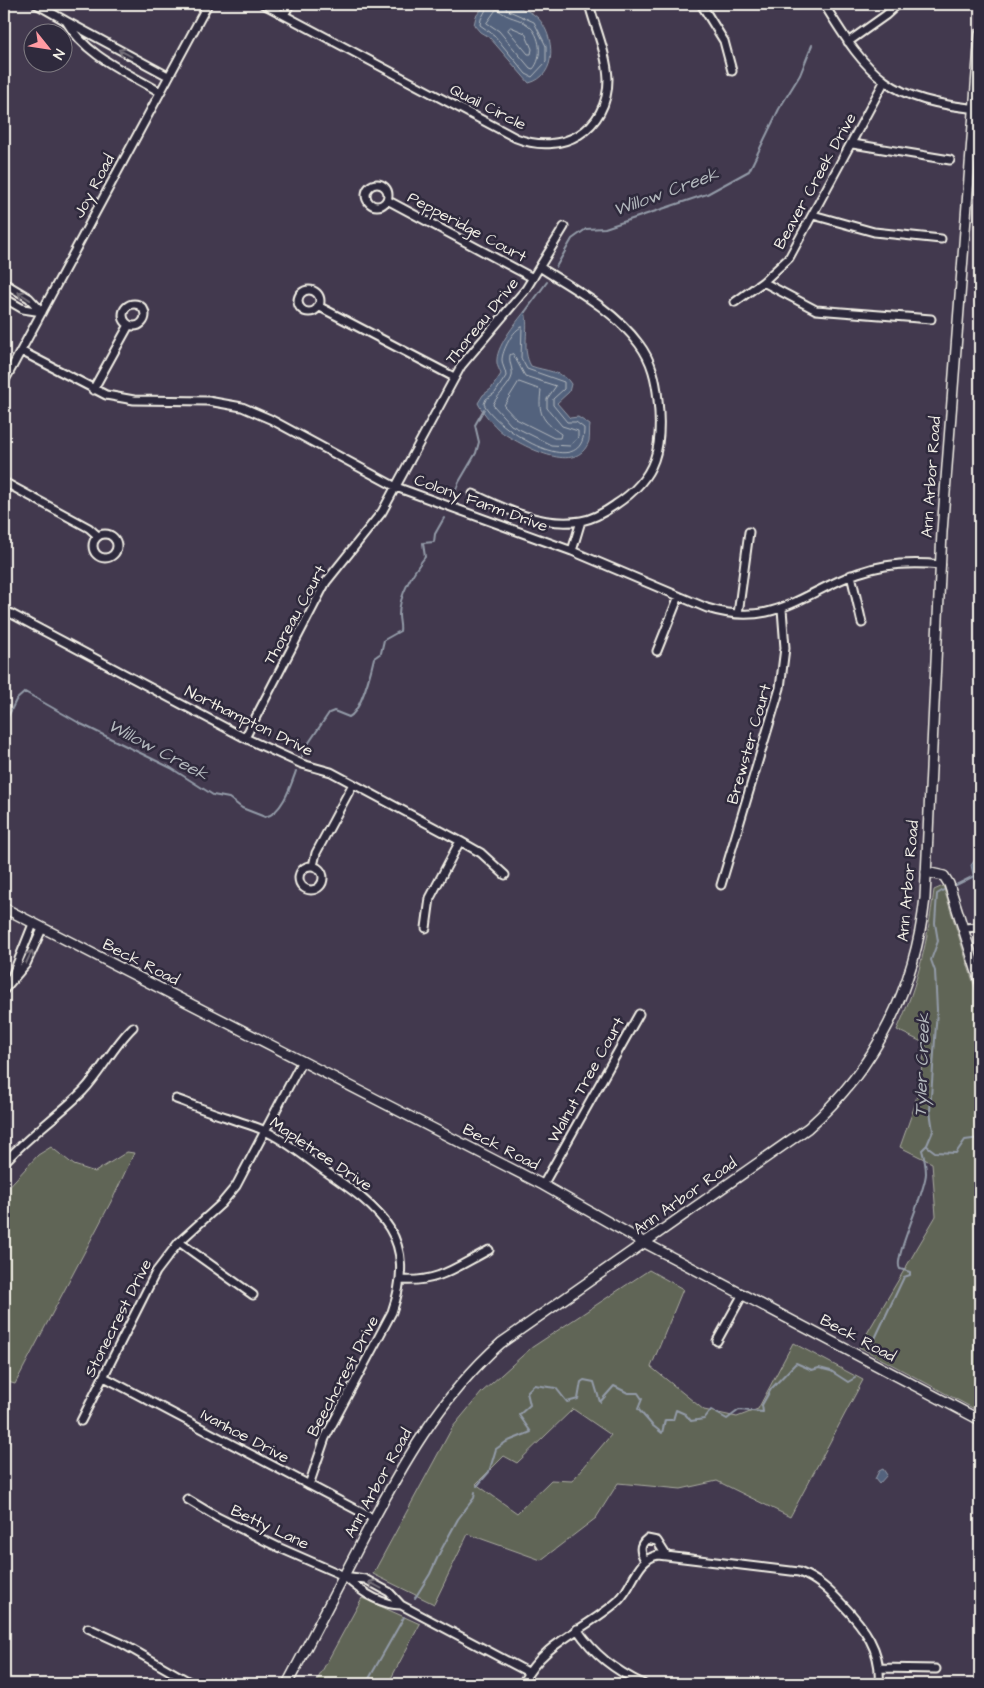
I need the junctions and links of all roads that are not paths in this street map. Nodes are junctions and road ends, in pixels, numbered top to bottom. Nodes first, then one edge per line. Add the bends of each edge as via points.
1 (36, 4) edge
2 (208, 4) edge
3 (263, 4) edge
4 (290, 4) edge
5 (589, 4) edge
6 (701, 4) edge
7 (824, 4) edge
8 (898, 4) edge
9 (284, 15) junction
10 (66, 21) junction
11 (980, 34) edge
12 (848, 42) junction
13 (732, 71) dead end
14 (168, 76) junction
15 (884, 82) junction
16 (160, 92) junction
17 (977, 108) edge
18 (853, 144) junction
19 (950, 160) dead end
20 (387, 200) dead end
21 (813, 215) junction
22 (564, 227) dead end
23 (941, 238) dead end
24 (541, 268) junction
25 (534, 278) junction
26 (763, 282) junction
27 (4, 283) edge
28 (4, 298) edge
29 (735, 302) dead end
30 (318, 306) dead end
31 (42, 312) junction
32 (931, 319) dead end
33 (129, 325) dead end
34 (21, 351) junction
35 (454, 377) junction
36 (4, 382) edge
37 (93, 390) junction
38 (4, 482) edge
39 (396, 487) junction
40 (473, 494) dead end
41 (580, 521) junction
42 (749, 532) dead end
43 (98, 536) dead end
44 (572, 551) junction
45 (940, 565) junction
46 (851, 575) junction
47 (679, 596) junction
48 (782, 609) junction
49 (4, 610) edge
50 (738, 614) junction
51 (862, 623) dead end
52 (658, 651) dead end
53 (245, 738) junction
54 (353, 784) junction
55 (460, 840) junction
56 (313, 866) dead end
57 (926, 872) junction
58 (505, 875) dead end
59 (721, 885) dead end
60 (4, 908) edge
61 (33, 924) junction
62 (980, 927) edge
63 (426, 928) dead end
64 (964, 928) junction
65 (42, 929) junction
66 (10, 982) junction
67 (980, 982) edge
68 (4, 990) edge
69 (639, 1014) dead end
70 (133, 1028) dead end
71 (302, 1061) junction
72 (176, 1099) dead end
73 (266, 1132) junction
74 (4, 1163) edge
75 (543, 1186) junction
76 (179, 1242) junction
77 (645, 1243) junction
78 (489, 1250) dead end
79 (400, 1280) junction
80 (743, 1294) junction
81 (253, 1295) dead end
82 (717, 1341) dead end
83 (104, 1377) junction
84 (81, 1420) dead end
85 (980, 1420) edge
86 (310, 1485) junction
87 (187, 1499) dead end
88 (374, 1519) junction
89 (666, 1555) junction
90 (645, 1560) junction
91 (344, 1576) junction
92 (401, 1605) junction
93 (88, 1628) dead end
94 (576, 1628) junction
95 (879, 1668) junction
96 (936, 1669) dead end
97 (528, 1672) junction
98 (193, 1684) edge
99 (287, 1684) edge
100 (522, 1684) edge
101 (643, 1684) edge
102 (879, 1684) edge

1 - 10 street
2 - 14 street, Joy Road
3 - 9 street, Quail Circle
4 - 9 street
5 - 9 street, Quail Circle via 606,65 606,98 598,116 585,130 568,140 545,145 516,138
6 - 13 street via 724,41
7 - 12 street
8 - 12 street
14 -> 10 street
10 - 16 street via 90,52
11 - 17 main road, Ann Arbor Road
12 - 15 street via 857,56
14 - 16 street, Joy Road
15 - 17 street via 922,100
15 - 18 street, Beaver Creek Drive
16 - 31 street, Joy Road
17 - 45 main road, Ann Arbor Road
18 - 19 street
18 - 21 street, Beaver Creek Drive
20 - 25 street, Pepperidge Court
21 - 23 street via 874,232
21 - 26 street, Beaver Creek Drive via 790,258
22 - 24 street, Thoreau Drive
24 - 25 street, Thoreau Drive
24 - 41 street via 597,303 630,333 647,357 656,384 660,436 650,470 621,501 603,513
25 - 35 street, Thoreau Drive via 477,344
26 - 29 street, Beaver Creek Drive
26 - 32 street via 816,310
31 -> 27 street via 29,298
28 - 31 street via 24,309
30 - 35 street
31 - 34 street, Joy Road
33 - 37 street
34 - 36 street, Joy Road
34 - 37 street, Colony Farm Drive
35 - 39 street, Thoreau Drive
37 - 39 street, Colony Farm Drive via 134,400 208,401 242,407
38 - 43 street
39 - 44 street, Colony Farm Drive
39 - 53 street, Thoreau Court via 374,524 326,582
40 - 41 street via 524,516
41 - 44 street
42 - 50 street
44 - 47 street, Colony Farm Drive
45 - 46 street, Colony Farm Drive via 892,564
45 - 57 main road, Ann Arbor Road
46 - 48 street, Colony Farm Drive
46 - 51 street
47 - 50 street, Colony Farm Drive via 713,610
47 - 52 street
48 - 50 street, Colony Farm Drive
48 - 59 street, Brewster Court via 785,648 780,688
49 - 53 street, Northampton Drive
53 - 54 street, Northampton Drive
54 - 55 street, Northampton Drive
54 - 56 street via 316,853
55 - 58 street, Northampton Drive via 481,853
55 - 63 street via 430,898
57 - 64 main road via 944,876 951,887
57 - 77 main road, Ann Arbor Road via 922,920 912,969 890,1022 862,1069 808,1128
60 - 61 main road, Beck Road
61 - 65 main road, Beck Road
61 - 66 street
62 - 64 street
64 - 67 main road
66 -> 65 street via 26,964
65 - 71 main road, Beck Road
66 - 68 street
69 - 75 street, Walnut Tree Court
70 - 74 street via 120,1040 82,1092
71 - 73 street, Stonecrest Drive
71 - 75 main road, Beck Road
72 - 73 street, Mapletree Drive
73 - 76 street, Stonecrest Drive via 231,1192
73 - 79 street, Mapletree Drive via 362,1196 377,1210 396,1241
75 - 77 main road, Beck Road
76 - 81 street
76 - 83 street, Stonecrest Drive via 149,1284
77 - 80 main road, Beck Road
77 - 88 main road, Ann Arbor Road via 500,1343 476,1366 426,1428
78 - 79 street via 431,1280
79 - 86 street, Beechcrest Drive via 392,1312 325,1438
80 - 82 street
80 - 85 main road, Beck Road
83 - 84 street, Stonecrest Drive
83 - 86 street, Ivanhoe Drive
86 - 88 street, Ivanhoe Drive
87 - 91 street, Betty Lane via 250,1534
88 - 91 main road, Ann Arbor Road
89 - 90 street via 653,1555
89 - 90 street via 659,1542 650,1538 642,1548
89 - 95 street via 799,1572 813,1578 827,1588 863,1627 874,1646
90 - 94 street via 620,1599
91 - 92 street via 359,1590 383,1602
92 -> 91 street via 388,1592 365,1579
91 - 99 main road, Ann Arbor Road
92 - 97 street
93 - 98 street
94 - 97 street via 552,1646
94 - 101 street via 605,1662
95 - 96 street
95 - 102 street
97 - 100 street

